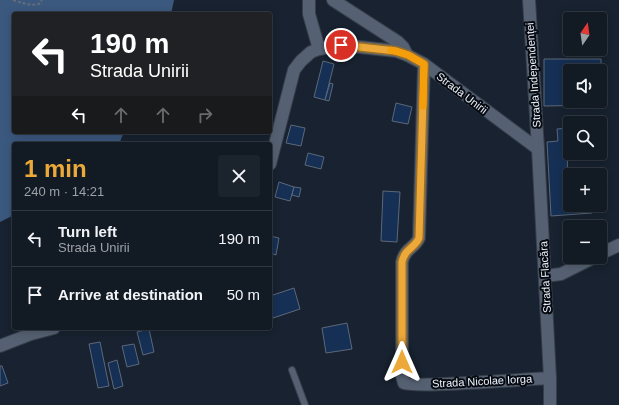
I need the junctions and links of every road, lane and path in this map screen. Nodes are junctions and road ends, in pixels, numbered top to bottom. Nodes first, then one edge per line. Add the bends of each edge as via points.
1 (13, 0) edge
2 (42, 0) edge
3 (309, 0) edge
4 (333, 0) edge
5 (528, 0) edge
6 (345, 4) edge
7 (318, 49) junction
8 (408, 55) junction
9 (424, 64) junction
10 (538, 149) junction
11 (272, 156) edge
12 (619, 245) edge
13 (607, 251) edge
14 (581, 264) edge
15 (545, 276) junction
16 (46, 330) edge
17 (0, 346) edge
18 (292, 370) dead end
19 (550, 378) junction
20 (304, 405) edge
21 (550, 405) edge

1 - 2 path via 33,5 39,4
3 - 7 street via 309,14
4 - 6 street
5 - 10 street, Strada Independenței
6 - 8 street via 398,42
7 - 8 street, Strada Unirii via 341,45 396,51
7 - 11 street, Strada Unirii via 311,52 294,70
8 - 9 street, Strada Unirii
9 - 10 street, Strada Unirii
9 - 19 street, Strada Nicolae Iorga via 419,238 407,250 402,262 404,383 407,385
10 - 15 street, Strada Flacăra
12 - 13 street
14 - 15 street via 561,274
15 - 19 street, Strada Flacăra
16 - 17 street
18 - 20 lane
19 - 21 street, Strada Flacăra

